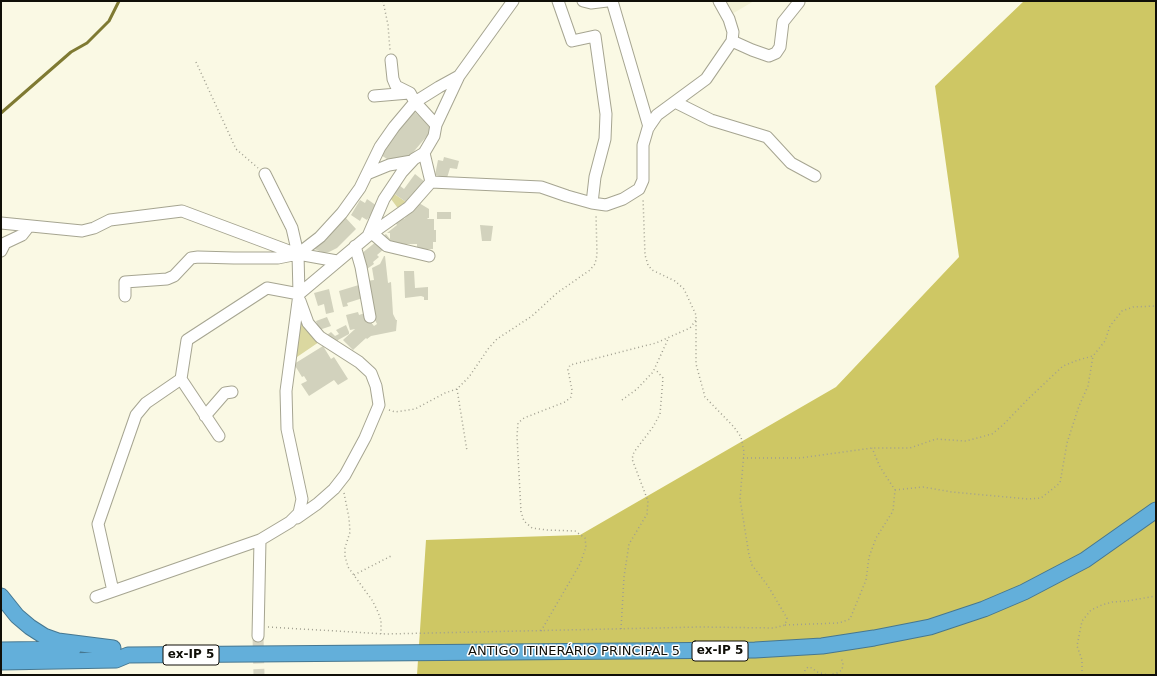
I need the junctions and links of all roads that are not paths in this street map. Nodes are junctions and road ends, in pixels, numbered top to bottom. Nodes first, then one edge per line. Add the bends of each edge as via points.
1 (513, 1) edge
2 (558, 1) edge
3 (583, 1) edge
4 (607, 1) edge
5 (612, 1) edge
6 (719, 1) edge
7 (799, 2) edge
8 (732, 41) junction
9 (391, 60) road end
10 (459, 76) junction
11 (374, 96) dead end
12 (413, 98) junction
13 (675, 102) junction
14 (436, 124) junction
15 (649, 127) junction
16 (424, 153) junction
17 (412, 161) junction
18 (265, 174) road end
19 (367, 174) junction
20 (815, 176) dead end
21 (431, 182) junction
22 (384, 199) junction
23 (592, 203) junction
24 (400, 213) junction
25 (1, 223) edge
26 (29, 226) junction
27 (370, 234) junction
28 (355, 246) junction
29 (1, 251) edge
30 (298, 254) junction
31 (429, 256) dead end
32 (337, 261) junction
33 (299, 294) junction
34 (125, 296) dead end
35 (370, 317) dead end
36 (181, 379) junction
37 (232, 392) dead end
38 (205, 416) junction
39 (219, 436) dead end
40 (1156, 510) edge
41 (290, 522) junction
42 (260, 540) junction
43 (113, 591) junction
44 (1, 596) edge
45 (96, 597) dead end
46 (258, 631) tunnel mouth
47 (113, 648) junction
48 (1, 650) edge
49 (128, 655) junction
50 (1, 662) edge

1 - 10 street
2 - 23 street via 572,41 595,36 606,114 605,139 595,177
3 - 4 street
5 - 15 street
6 - 8 street via 729,19 733,32
7 - 8 street via 784,22 780,47 776,53 769,56
8 - 13 street via 706,79
9 - 12 street via 396,86
10 - 12 street
10 - 14 street
11 - 12 street
12 - 14 street
12 - 19 street via 380,148
13 - 15 street via 657,116
13 - 20 street via 711,120 767,137 791,163
14 - 16 street via 434,136
15 - 23 street via 643,145 643,180 639,189 624,199 606,204
16 - 17 street
16 - 21 street
17 - 19 street via 389,165
17 - 22 street
18 - 30 street via 292,228
19 - 30 street via 342,214 320,237
21 - 23 street via 541,187
21 - 24 street via 409,207
22 - 24 street via 389,211
22 - 27 street
24 - 27 street
25 - 26 street
26 - 29 street via 22,235 5,244
26 - 30 street via 82,231 110,220 182,211
27 - 28 street
27 - 31 street via 387,246
28 - 32 street
28 - 35 street via 362,267
30 - 32 street
30 - 33 street
30 - 34 street via 278,258 198,256 191,258 174,276 167,279 125,282
32 - 33 street
33 - 36 street via 267,288 187,340
33 - 41 street via 286,391 287,429 302,499 299,513
33 - 41 street via 308,323 320,337 360,362 371,373 379,405 362,444 342,480 317,504
36 - 38 street
36 - 43 street via 146,403 136,415 98,524
37 - 38 street via 225,393
38 - 39 street
40 - 49 highway, ANTIGO ITINERÁRIO PRINCIPAL 5 / ex-IP 5 via 1085,560 1024,592 984,609 930,626 822,646 755,650
41 - 42 street
42 - 43 street
42 - 46 street
43 - 45 street
44 - 47 highway via 17,616 44,636 58,641
47 - 48 highway, ANTIGO ITINERÁRIO PRINCIPAL 5 / ex-IP 5
47 - 49 highway, ANTIGO ITINERÁRIO PRINCIPAL 5 / ex-IP 5
49 - 50 highway, ANTIGO ITINERÁRIO PRINCIPAL 5 / ex-IP 5 via 116,660

